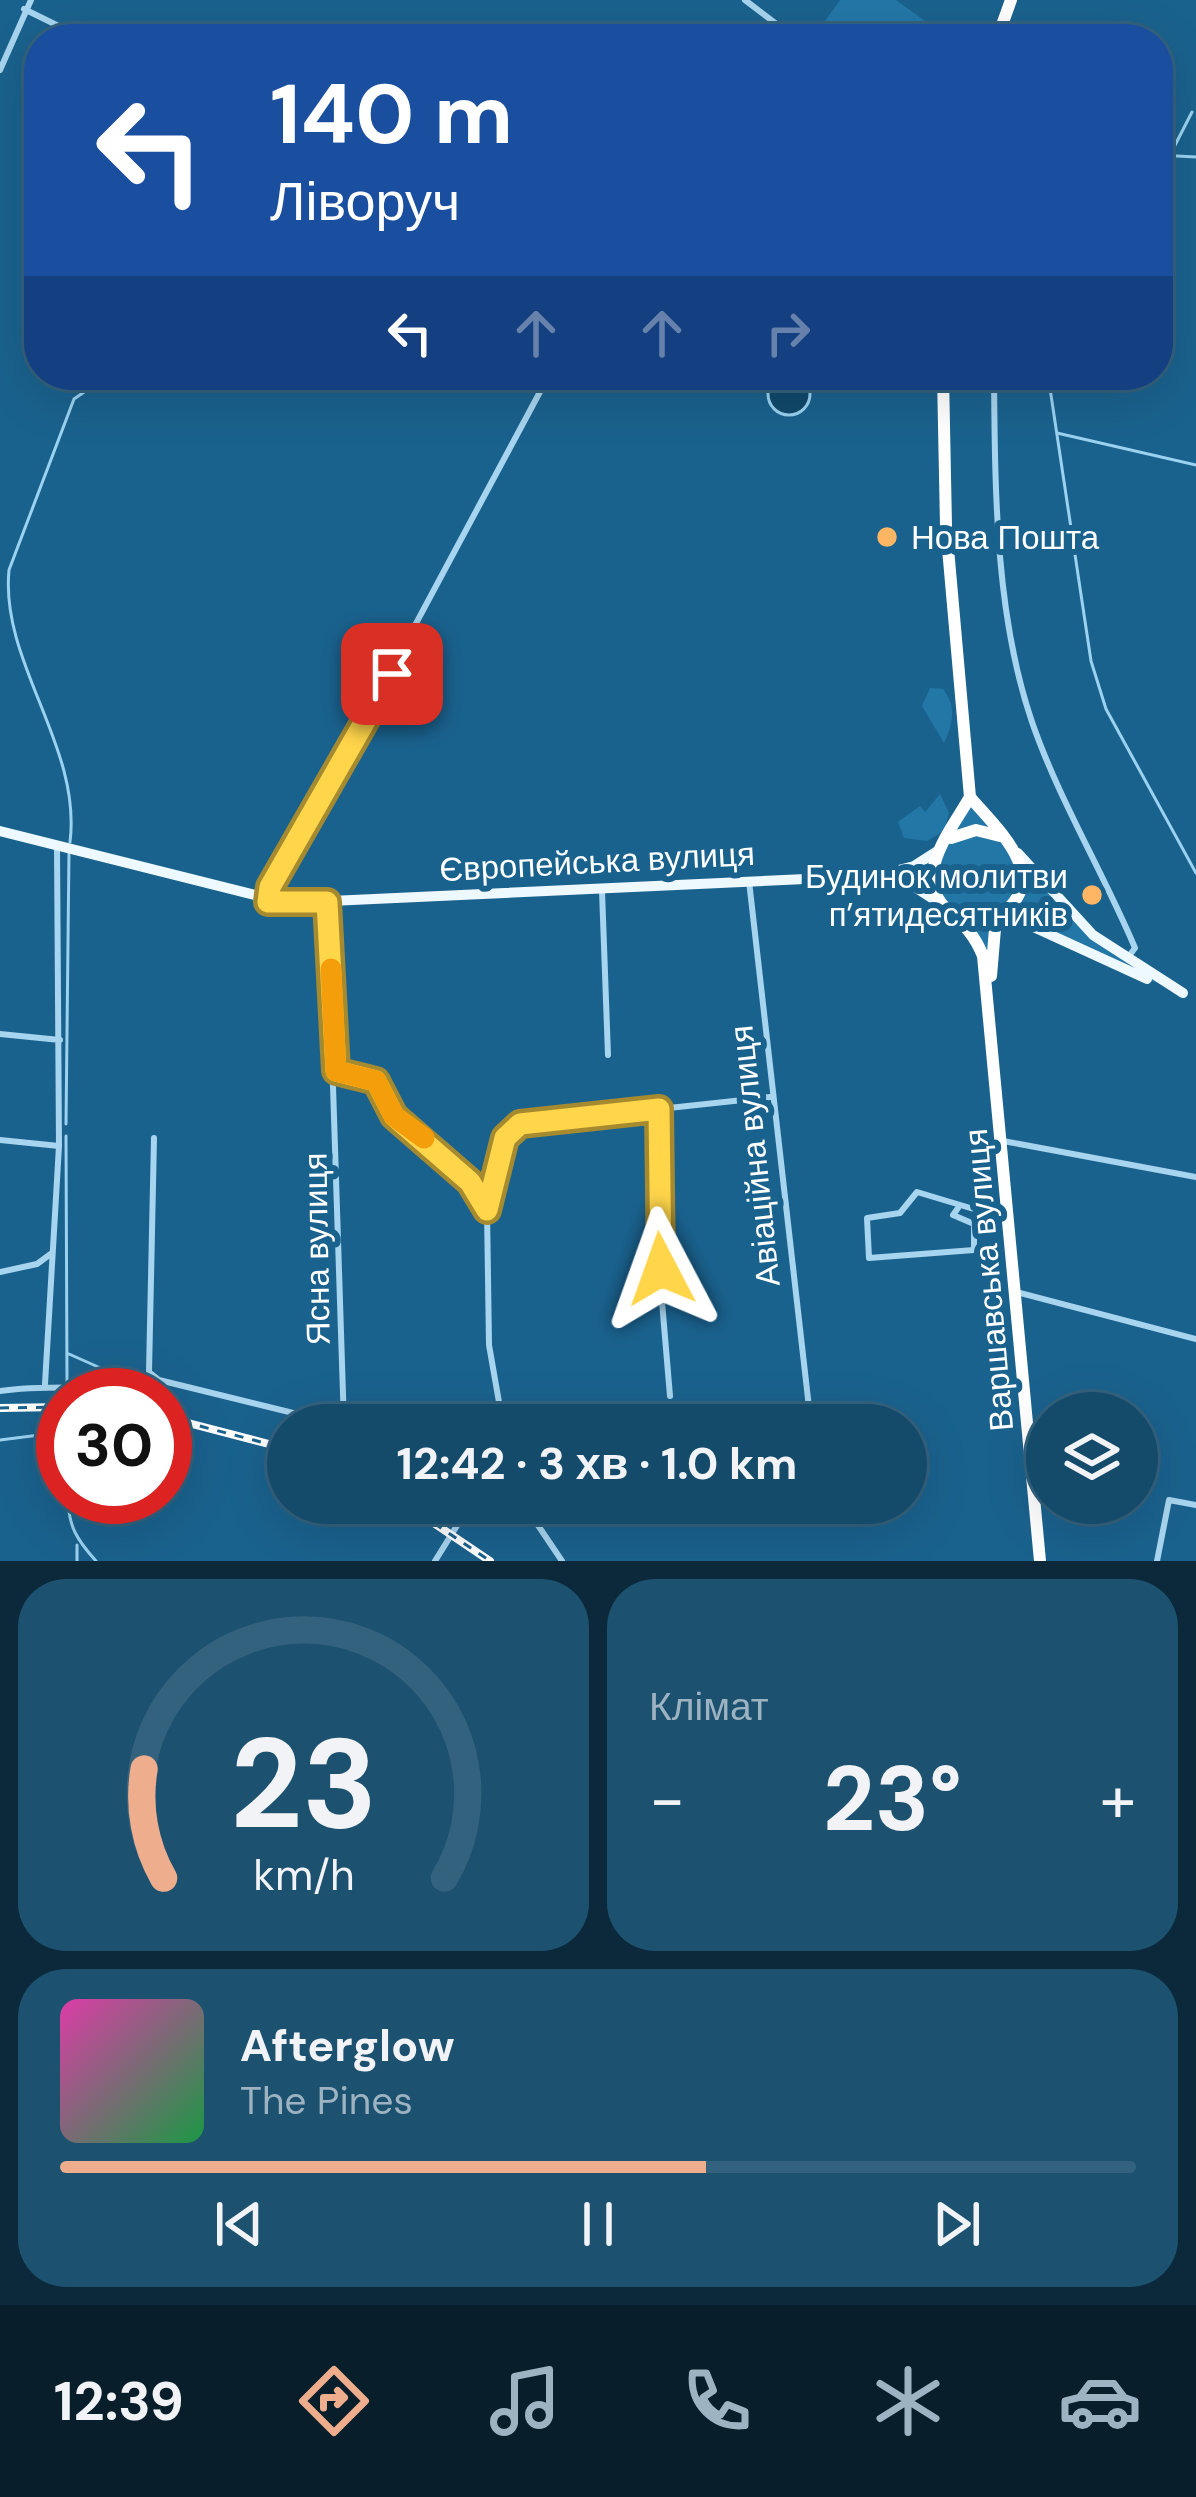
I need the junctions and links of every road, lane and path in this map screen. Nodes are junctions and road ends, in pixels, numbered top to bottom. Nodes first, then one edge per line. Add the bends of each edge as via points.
1 (31, 0) edge
2 (745, 0) edge
3 (24, 9) junction
4 (54, 24) edge
5 (772, 24) edge
6 (0, 70) edge
7 (541, 390) edge
8 (943, 390) edge
9 (994, 390) edge
10 (970, 797) junction
11 (0, 831) edge
12 (1000, 836) junction
13 (942, 846) junction
14 (64, 848) junction
15 (1013, 848) junction
16 (870, 876) junction
17 (749, 881) junction
18 (602, 887) junction
19 (268, 902) junction
20 (327, 902) junction
21 (944, 906) junction
22 (999, 915) junction
23 (956, 916) junction
24 (1126, 960) junction
25 (988, 994) junction
26 (1190, 995) edge
27 (0, 1034) edge
28 (60, 1040) junction
29 (608, 1055) dead end
30 (336, 1071) junction
31 (770, 1096) junction
32 (659, 1109) junction
33 (154, 1138) dead end
34 (0, 1140) edge
35 (1003, 1141) junction
36 (58, 1146) junction
37 (1196, 1177) edge
38 (958, 1208) junction
39 (487, 1210) junction
40 (1010, 1220) junction
41 (52, 1253) junction
42 (0, 1272) edge
43 (1016, 1292) junction
44 (1196, 1339) edge
45 (146, 1354) junction
46 (46, 1368) edge
47 (141, 1368) edge
48 (148, 1368) edge
49 (36, 1385) edge
50 (192, 1388) edge
51 (0, 1391) edge
52 (670, 1396) dead end
53 (343, 1404) edge
54 (499, 1404) edge
55 (808, 1404) edge
56 (267, 1406) edge
57 (1196, 1505) edge
58 (459, 1524) edge
59 (537, 1524) edge
60 (435, 1561) edge
61 (562, 1561) edge
62 (1040, 1561) edge
63 (1156, 1561) edge

1 - 3 street
2 - 5 street
3 - 4 street
3 - 6 street
7 - 19 street
8 - 10 highway via 946,526
9 - 24 street via 996,503 1023,691 1135,948
10 - 12 highway
10 - 13 highway
11 - 14 main road, Європейська вулиця
12 - 13 highway via 976,830
12 - 15 highway
13 - 16 main road, Європейська вулиця via 914,866
13 - 21 highway via 932,876
14 - 19 main road, Європейська вулиця
14 - 28 street
15 - 22 highway via 1021,889
15 - 24 main road via 1074,917
16 - 17 main road, Європейська вулиця
16 - 21 main road, Європейська вулиця via 904,880
17 - 18 main road, Європейська вулиця
17 - 31 street, Авіаційна вулиця
18 - 20 main road, Європейська вулиця
18 - 29 street
19 - 20 main road, Європейська вулиця
20 - 30 street
21 - 23 highway
22 - 23 highway
22 - 25 highway
22 - 26 main road
23 - 25 highway via 978,944
24 - 26 main road
25 - 35 highway, Варшавська вулиця
27 - 28 street
28 - 36 street
30 - 39 street via 376,1081 394,1116 470,1182
30 - 53 street, Ясна вулиця
31 - 32 street
31 - 55 street, Авіаційна вулиця
32 - 39 street via 520,1124 505,1138
32 - 52 street via 656,1231
33 - 45 street
34 - 36 street
35 - 37 street
35 - 40 highway, Варшавська вулиця
36 - 41 street
38 - 38 street via 917,1192 900,1213 868,1219 868,1258 974,1250 974,1225 953,1215
38 - 40 street
39 - 54 street via 489,1345
40 - 43 highway, Варшавська вулиця
41 - 42 street
41 - 46 street
43 - 44 street
43 - 62 highway, Варшавська вулиця
45 - 47 street
45 - 48 street
49 - 51 street
50 - 56 street
57 - 63 street via 1169,1500
58 - 60 street
59 - 61 street

